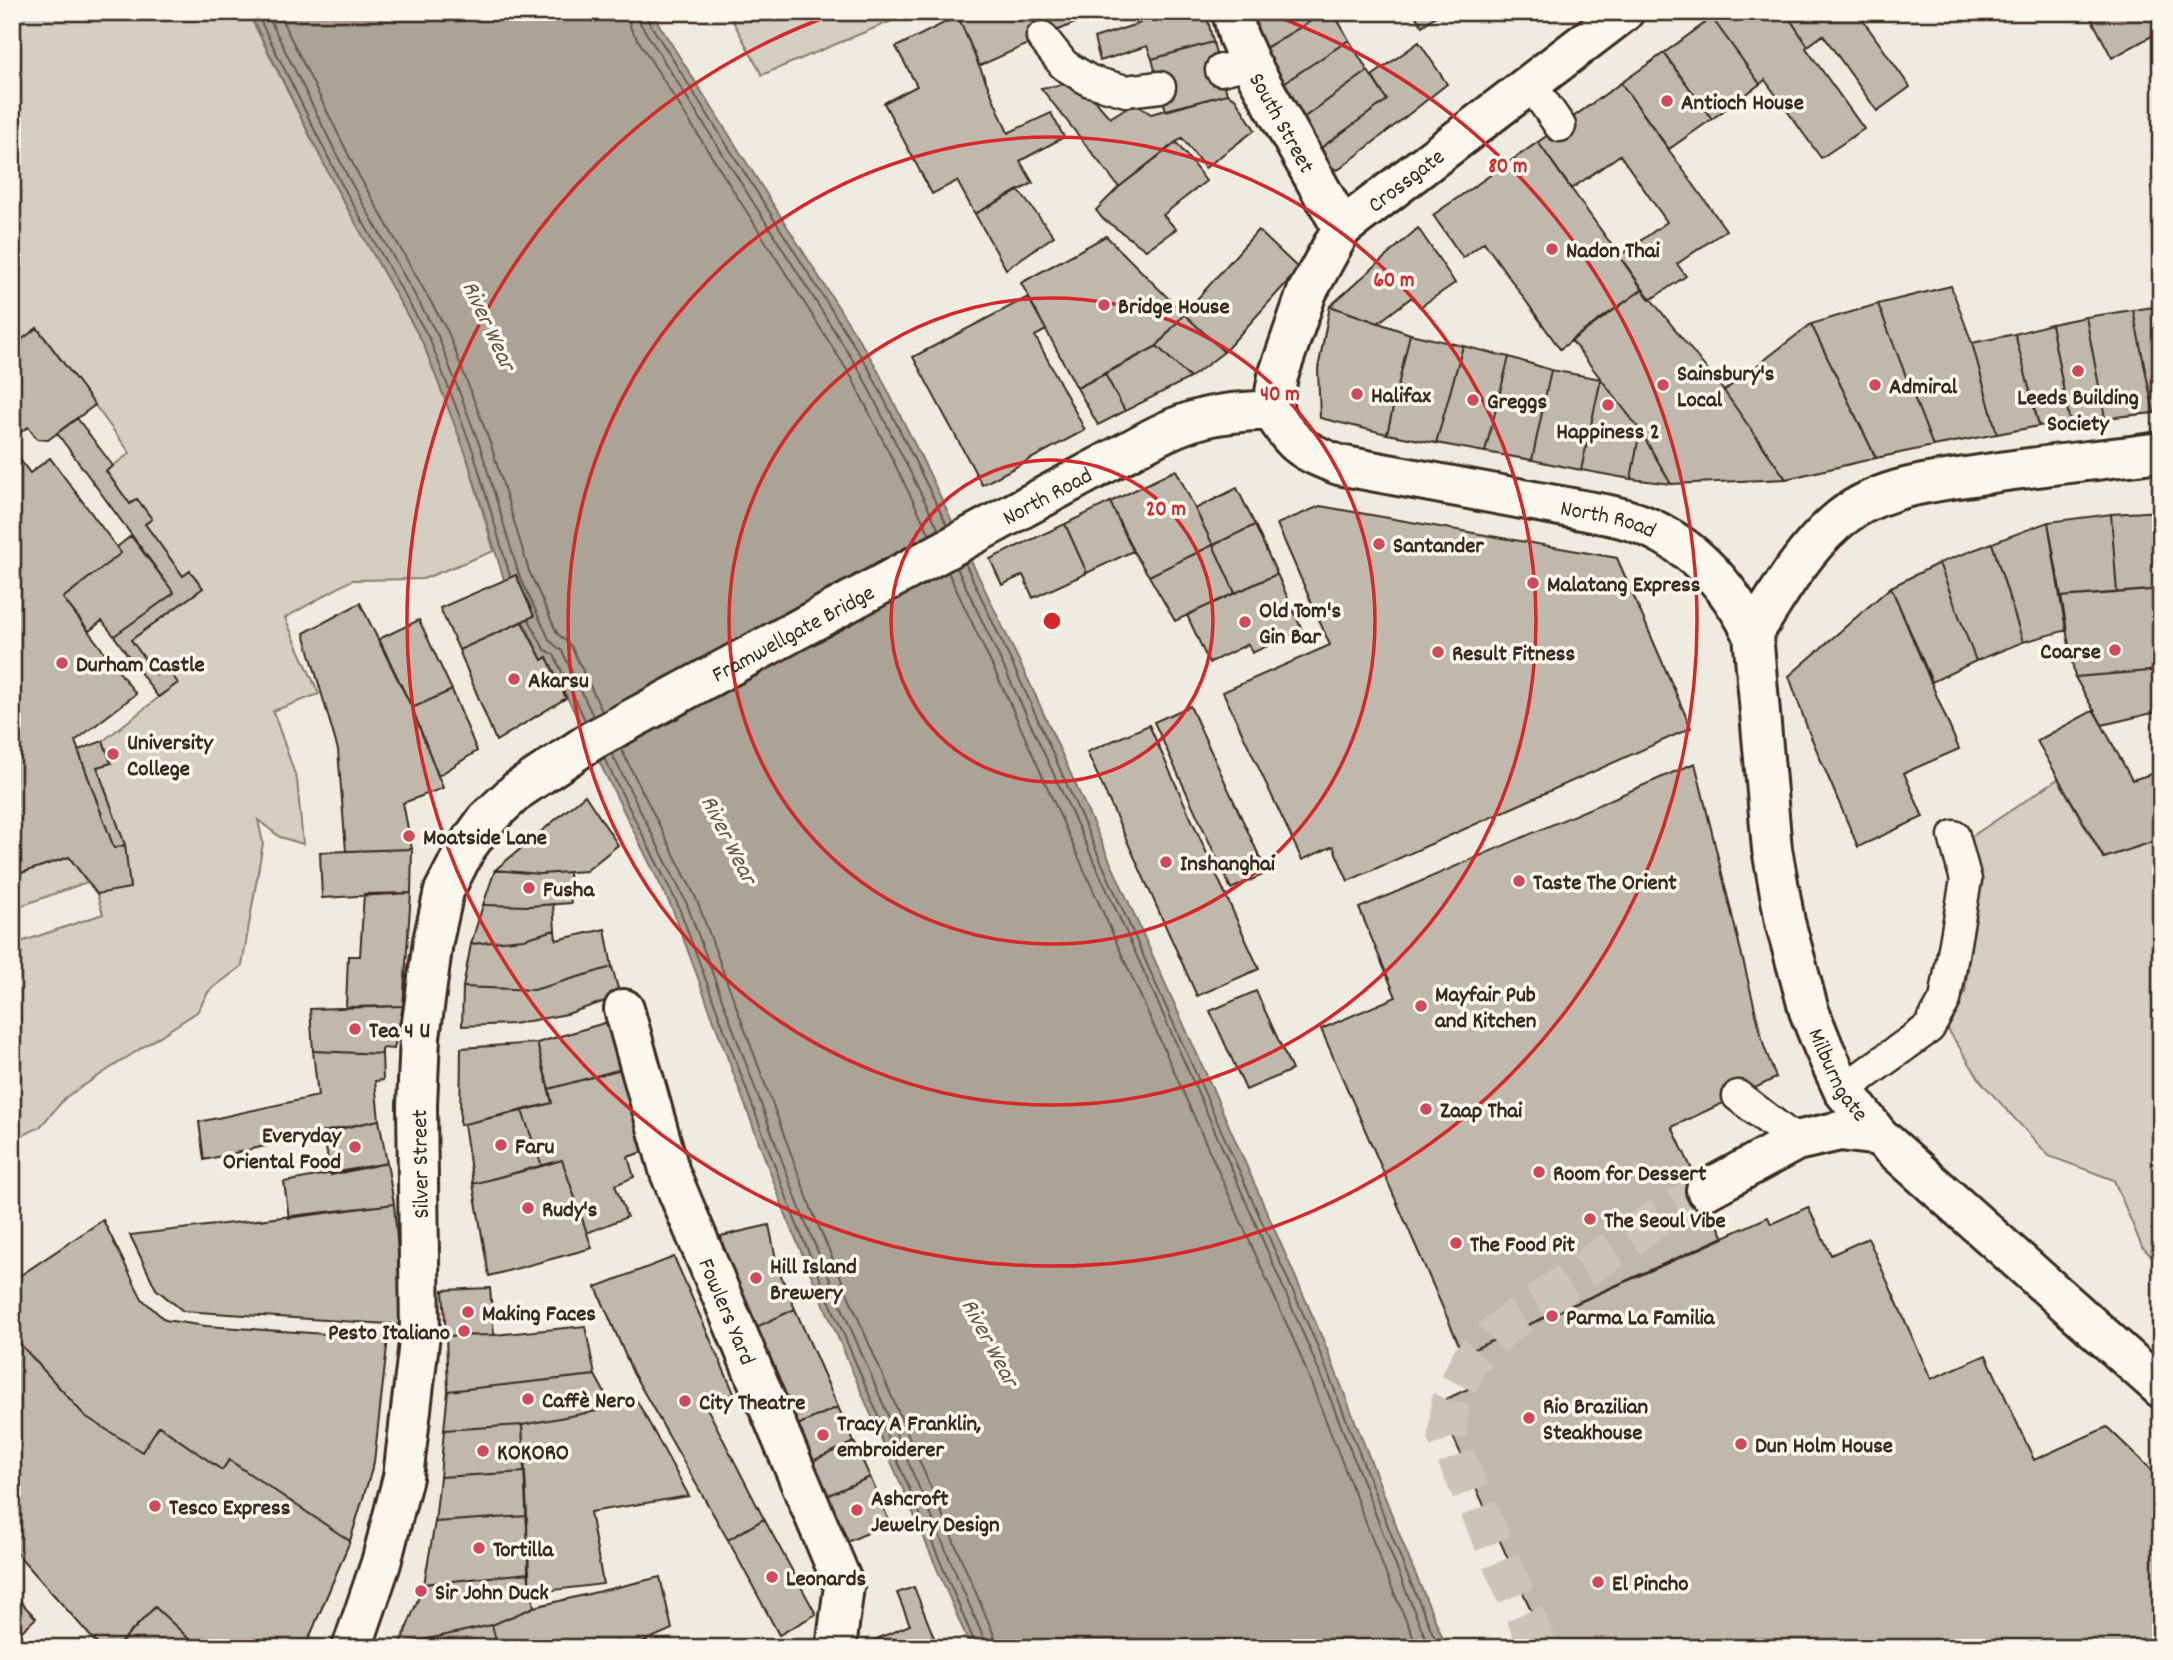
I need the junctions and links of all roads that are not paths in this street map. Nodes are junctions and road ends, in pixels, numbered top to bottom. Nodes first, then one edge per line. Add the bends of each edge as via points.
1 (1232, 12) edge
2 (1624, 12) edge
3 (1042, 37) dead end
4 (1530, 83) junction
5 (1160, 87) dead end
6 (1560, 126) dead end
7 (1342, 228) junction
8 (1272, 410) junction
9 (2161, 452) edge
10 (991, 524) joint
11 (1753, 634) junction
12 (593, 740) joint
13 (1954, 836) dead end
14 (624, 1009) dead end
15 (1843, 1090) junction
16 (1738, 1096) dead end
17 (1879, 1136) junction
18 (1797, 1141) junction
19 (1706, 1190) tunnel mouth
20 (2161, 1388) edge
21 (352, 1648) edge
22 (836, 1648) edge

1 - 7 street, South Street via 1238,36 1235,67
2 - 4 street, Crossgate
3 - 5 lane via 1064,65 1090,81 1126,91
4 - 6 lane
4 - 7 street, Crossgate
7 - 8 street, Crossgate via 1307,292 1278,376
8 - 10 street, North Road via 1219,414 1182,424
8 - 11 street, North Road via 1286,434 1306,453 1339,466 1632,519 1653,527 1725,587
9 - 11 street via 1909,486 1872,499 1837,521 1816,542
10 - 12 street, Framwellgate Bridge
11 - 15 street, Milburngate via 1772,849 1785,922 1809,1011
12 - 21 street, Silver Street via 518,790 487,819 444,891 420,1037 421,1334 403,1477
13 - 15 lane via 1966,880 1945,1000 1929,1028
14 - 22 street, Fowlers Yard via 670,1173 844,1586
15 - 17 street, Milburngate
16 - 18 lane
17 - 18 street via 1840,1131
17 - 20 street, Milburngate
18 - 19 street

